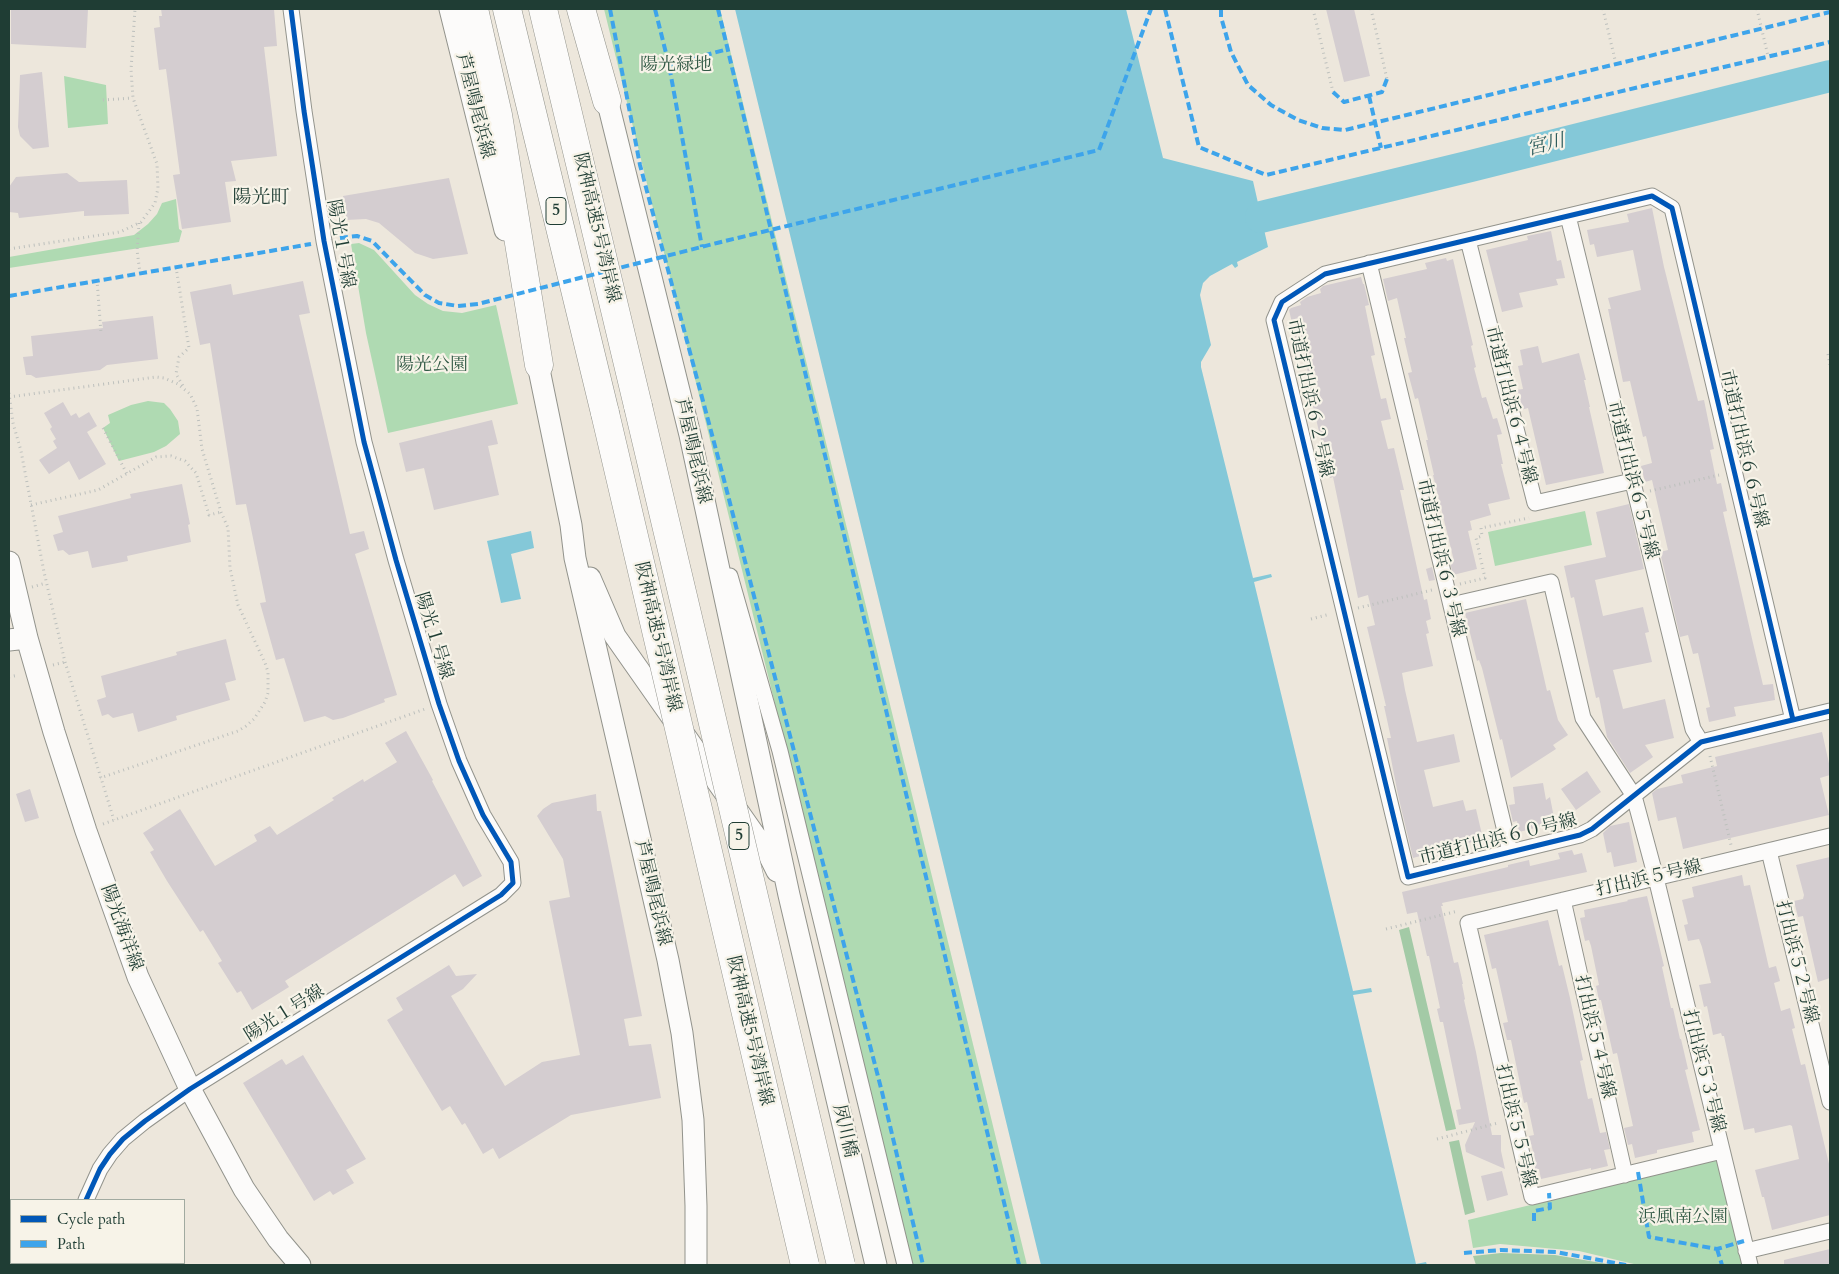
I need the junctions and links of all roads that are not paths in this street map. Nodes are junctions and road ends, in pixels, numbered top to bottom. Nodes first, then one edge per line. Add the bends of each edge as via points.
1 (292, 9) edge
2 (450, 9) edge
3 (474, 9) edge
4 (507, 9) edge
5 (544, 9) edge
6 (581, 9) edge
7 (585, 9) edge
8 (607, 101) junction
9 (1652, 196) joint
10 (1568, 216) junction
11 (1468, 240) junction
12 (1369, 263) junction
13 (539, 365) junction
14 (690, 435) junction
15 (1634, 488) junction
16 (571, 525) junction
17 (9, 562) edge
18 (1451, 605) junction
19 (18, 639) edge
20 (1830, 711) edge
21 (1794, 720) junction
22 (1704, 741) junction
23 (1634, 796) junction
24 (1830, 836) edge
25 (1769, 851) junction
26 (1510, 852) junction
27 (1408, 877) joint
28 (1656, 878) junction
29 (789, 895) junction
30 (1563, 900) junction
31 (1468, 923) joint
32 (812, 996) joint
33 (752, 1045) junction
34 (190, 1089) junction
35 (1830, 1102) edge
36 (1722, 1152) junction
37 (1625, 1175) junction
38 (86, 1199) edge
39 (1830, 1230) edge
40 (1748, 1258) edge
41 (300, 1265) edge
42 (696, 1265) edge
43 (795, 1265) edge
44 (805, 1265) edge
45 (841, 1265) edge
46 (876, 1265) edge
47 (905, 1265) edge

1 - 34 street, 陽光１号線 via 324,241 364,442 439,704 483,815 511,862 513,883 501,895
2 - 13 main road, 芦屋鳴尾浜線
3 - 13 highway via 498,114
4 - 33 highway, 阪神高速5号湾岸線 / 5, bridge
5 - 45 highway, 阪神高速5号湾岸線 / 5, bridge
6 - 8 highway
7 - 8 main road, 芦屋鳴尾浜線
8 - 14 main road, 芦屋鳴尾浜線
9 - 10 street, 市道打出浜６２号線
9 - 21 street, 市道打出浜６６号線 via 1672,208
10 - 11 street, 市道打出浜６２号線
10 - 15 street, 市道打出浜６５号線
11 - 12 street, 市道打出浜６２号線
11 - 15 street, 市道打出浜６４号線 via 1535,503
12 - 18 street, 市道打出浜６３号線
12 - 27 street, 市道打出浜６２号線 via 1325,274 1282,302 1274,320
13 - 16 main road, 芦屋鳴尾浜線
14 - 29 main road, 芦屋鳴尾浜線
14 - 47 street via 780,751
15 - 22 street, 市道打出浜６５号線 via 1693,729
16 - 29 main road, 芦屋鳴尾浜線 via 592,585 615,636 770,857
16 - 42 main road, 芦屋鳴尾浜線 via 575,558 682,1033 693,1120
17 - 19 main road, 陽光海洋線
18 - 23 street, 打出浜５３号線 via 1551,582 1583,718
18 - 26 street, 市道打出浜６３号線
19 - 34 main road, 陽光海洋線 via 54,732 138,977
20 - 21 street, 市道打出浜６０号線
21 - 22 street, 市道打出浜６０号線
22 - 23 street, 市道打出浜６０号線
23 - 26 street, 市道打出浜６０号線 via 1580,835
23 - 28 street, 打出浜５３号線
24 - 25 street, 打出浜５号線
25 - 28 street, 打出浜５号線
25 - 35 street, 打出浜５２号線
26 - 27 street, 市道打出浜６０号線
28 - 30 street, 打出浜５号線
28 - 36 street, 打出浜５３号線
29 - 32 main road, 芦屋鳴尾浜線
30 - 31 street, 打出浜５号線
30 - 37 street, 打出浜５４号線
31 - 37 street, 打出浜５５号線 via 1532,1197
32 - 46 main road, 夙川橋
33 - 43 highway, bridge via 764,1128
33 - 44 highway, 阪神高速5号湾岸線 / 5, bridge
34 - 38 street via 123,1139 100,1169
34 - 41 main road, 陽光海洋線 via 244,1189 278,1240
36 - 37 street, 打出浜５５号線
36 - 40 street, 打出浜５３号線
39 - 40 street

